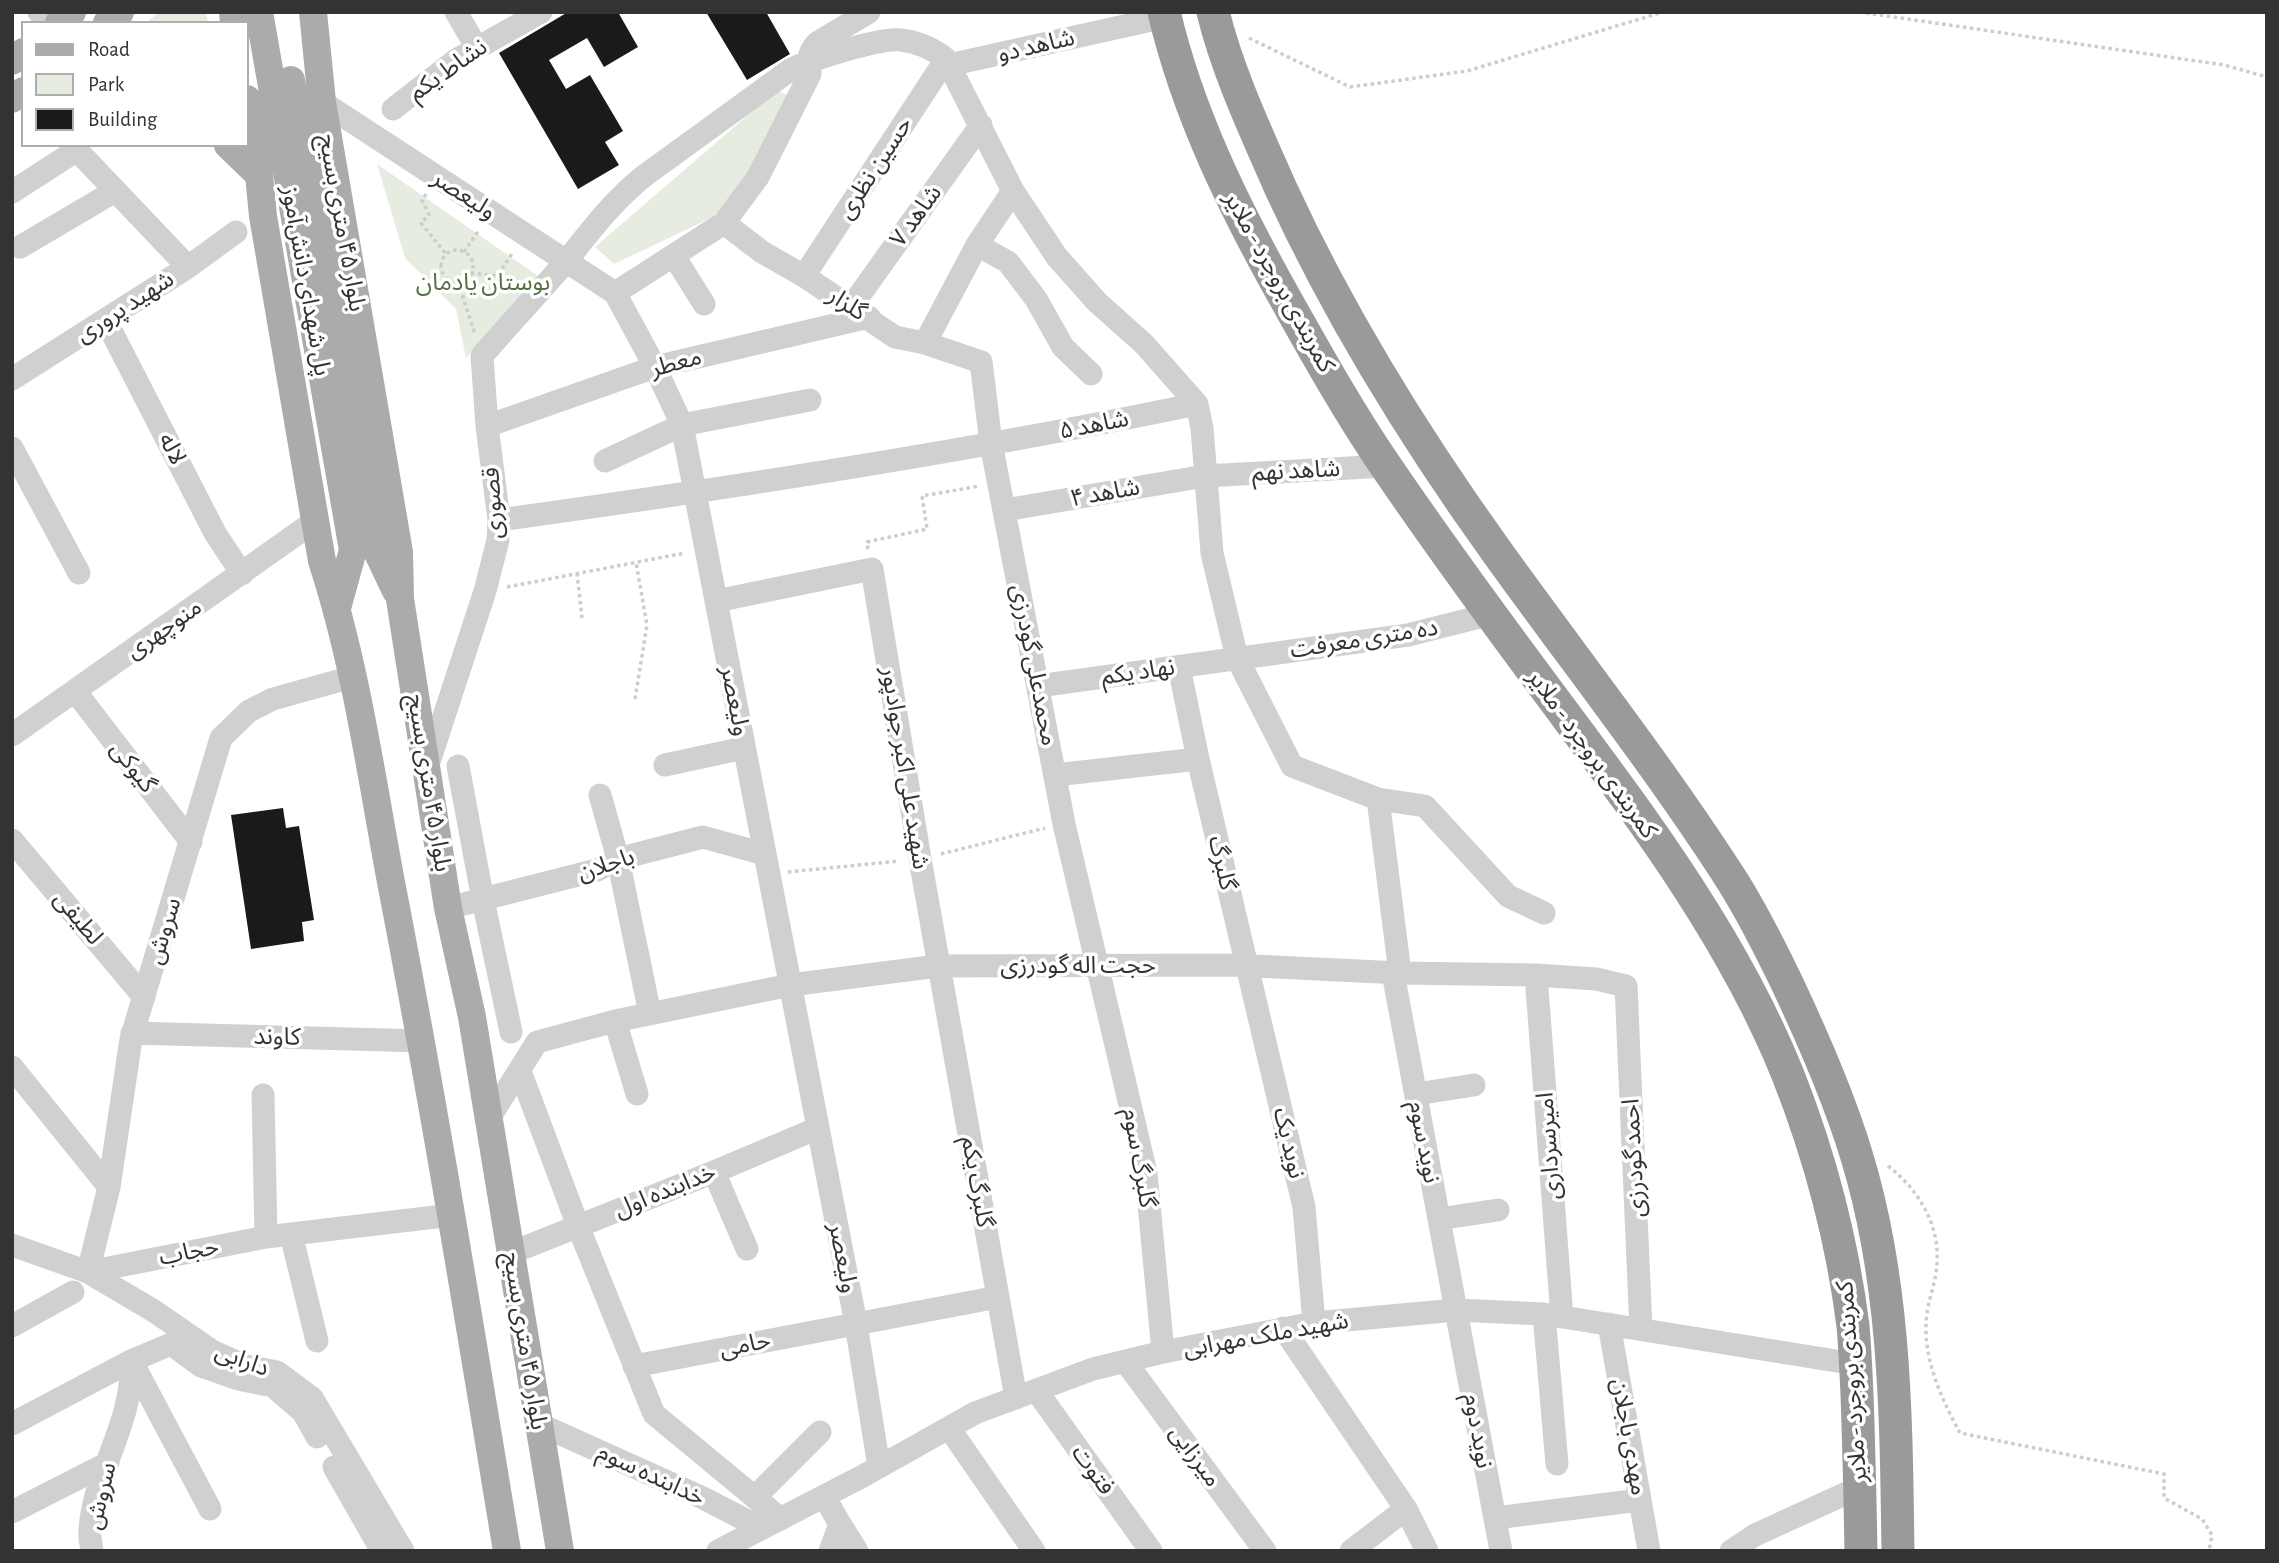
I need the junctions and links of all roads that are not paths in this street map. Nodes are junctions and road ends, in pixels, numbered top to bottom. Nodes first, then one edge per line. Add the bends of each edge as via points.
1 (259, 12) edge
2 (278, 12) edge
3 (313, 12) edge
4 (456, 12) edge
5 (541, 12) edge
6 (869, 12) edge
7 (1164, 15) edge
8 (1214, 17) edge
9 (477, 48) junction
10 (808, 61) junction
11 (948, 62) junction
12 (322, 102) junction
13 (248, 105) edge
14 (393, 110) dead end
15 (981, 125) junction
16 (230, 147) edge
17 (75, 148) edge
18 (259, 176) junction
19 (115, 191) junction
20 (1013, 191) junction
21 (12, 192) edge
22 (724, 222) junction
23 (236, 232) dead end
24 (977, 245) junction
25 (20, 247) dead end
26 (674, 256) junction
27 (566, 260) junction
28 (188, 267) junction
29 (804, 276) junction
30 (615, 293) junction
31 (704, 304) dead end
32 (860, 312) junction
33 (106, 321) junction
34 (926, 343) junction
35 (981, 362) joint
36 (655, 367) junction
37 (1091, 374) dead end
38 (12, 379) edge
39 (810, 400) dead end
40 (1197, 404) junction
41 (682, 425) junction
42 (487, 426) junction
43 (991, 443) junction
44 (12, 448) edge
45 (605, 461) dead end
46 (1386, 466) junction
47 (1205, 477) junction
48 (694, 493) junction
49 (1004, 510) junction
50 (499, 520) junction
51 (315, 521) junction
52 (364, 548) junction
53 (79, 573) dead end
54 (242, 574) junction
55 (400, 599) junction
56 (716, 601) junction
57 (337, 608) junction
58 (1490, 614) junction
59 (1237, 659) junction
60 (1179, 667) junction
61 (352, 677) junction
62 (1038, 686) junction
63 (75, 691) junction
64 (12, 736) edge
65 (744, 748) junction
66 (1198, 759) junction
67 (665, 765) dead end
68 (458, 766) dead end
69 (427, 768) junction
70 (1055, 775) junction
71 (600, 795) dead end
72 (1378, 799) junction
73 (12, 839) edge
74 (191, 842) junction
75 (618, 859) junction
76 (766, 864) junction
77 (483, 900) junction
78 (448, 908) junction
79 (1544, 913) dead end
80 (939, 966) junction
81 (1097, 966) junction
82 (1246, 967) junction
83 (1396, 973) junction
84 (1536, 975) junction
85 (790, 985) junction
86 (1626, 986) joint
87 (144, 997) junction
88 (650, 1014) junction
89 (472, 1017) junction
90 (615, 1021) junction
91 (511, 1032) junction
92 (132, 1033) junction
93 (422, 1041) junction
94 (537, 1042) junction
95 (12, 1067) edge
96 (520, 1071) junction
97 (1474, 1085) dead end
98 (637, 1094) dead end
99 (1416, 1094) junction
100 (263, 1095) dead end
101 (488, 1120) junction
102 (818, 1128) junction
103 (713, 1172) junction
104 (108, 1187) junction
105 (1498, 1210) dead end
106 (452, 1215) junction
107 (1439, 1219) junction
108 (578, 1226) junction
109 (291, 1234) junction
110 (266, 1237) junction
111 (12, 1245) edge
112 (747, 1249) dead end
113 (511, 1253) junction
114 (88, 1272) junction
115 (73, 1292) dead end
116 (998, 1297) junction
117 (1456, 1310) junction
118 (1553, 1316) junction
119 (1314, 1323) junction
120 (856, 1324) junction
121 (1609, 1324) junction
122 (12, 1326) edge
123 (1283, 1328) junction
124 (1642, 1329) junction
125 (317, 1341) dead end
126 (1163, 1352) junction
127 (131, 1361) junction
128 (1125, 1361) junction
129 (1855, 1364) junction
130 (634, 1366) junction
131 (1026, 1394) junction
132 (12, 1424) edge
133 (539, 1424) junction
134 (949, 1428) junction
135 (820, 1432) dead end
136 (108, 1463) junction
137 (1557, 1464) dead end
138 (879, 1466) junction
139 (1860, 1487) junction
140 (824, 1496) junction
141 (755, 1497) junction
142 (1640, 1500) junction
143 (210, 1509) dead end
144 (1406, 1509) junction
145 (12, 1512) edge
146 (1494, 1518) junction
147 (771, 1523) junction
148 (840, 1524) junction
149 (731, 1548) edge
150 (393, 1550) edge
151 (1499, 1550) edge
152 (92, 1551) edge
153 (507, 1551) edge
154 (560, 1551) edge
155 (831, 1551) edge
156 (857, 1551) edge
157 (1034, 1551) edge
158 (1151, 1551) edge
159 (1265, 1551) edge
160 (1351, 1551) edge
161 (1427, 1551) edge
162 (1649, 1551) edge
163 (1731, 1551) edge
164 (1861, 1551) edge
165 (1898, 1551) edge

1 - 52 main road, پل شهدای دانش‌آموز
2 - 52 main road, پل شهدای دانش‌آموز
3 - 12 main road, بلوار ۴۵ متری بسیج
4 - 9 street
5 - 9 street, نشاط یکم
6 - 10 street via 817,43
7 - 11 street, شاهد دو
7 - 46 highway, کمربندی بروجرد - ملایر via 1186,89 1235,206 1312,348
8 - 165 highway, کمربندی بروجرد - ملایر via 1266,155 1336,300 1372,362 1442,473 1735,885 1819,1052 1869,1202 1886,1287
9 - 14 street, نشاط یکم
10 - 11 street via 898,39 931,47
10 - 22 street via 810,74 758,177
10 - 27 street via 626,190
11 - 15 street
11 - 29 street, حسین نظری
12 - 27 street, ولیعصر
12 - 55 main road, بلوار ۴۵ متری بسیج via 399,552
13 - 18 main road, بلوار ۴۵ متری بسیج
15 - 20 street
15 - 32 street, شاهد ۷
16 - 18 main road
17 - 19 street
17 - 21 street
18 - 51 main road, بلوار ۴۵ متری بسیج
19 - 25 street
19 - 28 street
20 - 24 street
20 - 40 street via 1057,257
22 - 26 street
22 - 29 street, گلزار via 762,252
23 - 28 street, شهید پروری
24 - 34 street
24 - 37 street via 1008,262 1063,347
26 - 30 street
26 - 31 street
27 - 30 street, ولیعصر
27 - 42 street, قصوری via 482,356
28 - 33 street, شهید پروری
29 - 32 street, گلزار
30 - 36 street, ولیعصر
32 - 34 street, گلزار via 895,337
32 - 36 street, معطر
33 - 38 street, شهید پروری
33 - 54 street, لاله via 215,533
34 - 35 street, گلزار
35 - 43 street, محمدعلی گودرزی
36 - 41 street, ولیعصر
36 - 42 street, معطر
39 - 41 street
40 - 43 street, شاهد ۵
40 - 47 street
41 - 45 street
41 - 48 street, ولیعصر
42 - 50 street, قصوری
43 - 48 street, شاهد ۵
43 - 49 street, محمدعلی گودرزی
44 - 53 street
46 - 47 street, شاهد نهم
46 - 58 highway, کمربندی بروجرد - ملایر
47 - 49 street, شاهد ۴
47 - 59 street via 1212,553
48 - 50 street, شاهد ۵
48 - 56 street, ولیعصر
49 - 62 street, محمدعلی گودرزی
50 - 69 street, قصوری via 485,591
51 - 54 street, منوچهری
51 - 57 main road, بلوار ۴۵ متری بسیج
52 - 55 main road
52 - 57 main road
54 - 63 street, منوچهری
55 - 69 main road, بلوار ۴۵ متری بسیج
56 - 65 street, ولیعصر
56 - 80 street, شهید علی اکبر جوادپور via 872,569
57 - 61 main road, بلوار ۴۵ متری بسیج
58 - 59 street, ده متری معرفت via 1408,635
58 - 129 highway, کمربندی بروجرد - ملایر via 1616,783 1721,941 1754,1001 1808,1127 1837,1228
59 - 60 street, نهاد یکم
59 - 72 street via 1292,766
60 - 62 street, نهاد یکم
60 - 66 street, گلبرگ
61 - 74 street, سروش via 273,699 234,724 221,738
61 - 93 main road, بلوار ۴۵ متری بسیج
62 - 70 street, محمدعلی گودرزی
63 - 64 street, منوچهری
63 - 74 street, گیوکی
65 - 67 street
65 - 76 street, ولیعصر
66 - 70 street
66 - 82 street, گلبرگ
68 - 77 street
69 - 78 main road, بلوار ۴۵ متری بسیج
70 - 81 street, محمدعلی گودرزی
71 - 75 street
72 - 79 street via 1425,806 1508,896
72 - 83 street, نوید سوم
73 - 87 street, لطیفی
74 - 87 street, سروش
75 - 76 street, باجلان via 703,837
75 - 77 street, باجلان via 597,870
75 - 88 street
76 - 85 street, ولیعصر
77 - 78 street, باجلان
77 - 91 street
78 - 89 main road, بلوار ۴۵ متری بسیج
80 - 81 street, حجت اله گودرزی
80 - 85 street, حجت اله گودرزی
80 - 116 street, گلبرگ یکم
81 - 82 street, حجت اله گودرزی
81 - 126 street, گلبرگ سوم via 1146,1173
82 - 83 street, حجت اله گودرزی
82 - 119 street, نوید یک via 1304,1208
83 - 84 street, حجت اله گودرزی
83 - 99 street, نوید سوم
84 - 86 street, حجت اله گودرزی
84 - 118 street, امیرسرداری
85 - 88 street, حجت اله گودرزی
85 - 102 street, ولیعصر
86 - 124 street, احمد گودرزی
87 - 92 street, سروش
88 - 90 street, حجت اله گودرزی
89 - 91 street
89 - 101 main road, بلوار ۴۵ متری بسیج
90 - 94 street, حجت اله گودرزی
90 - 98 street
91 - 94 street
92 - 93 street, کاوند
92 - 104 street, سروش
93 - 106 main road, بلوار ۴۵ متری بسیج
94 - 96 street
95 - 104 street
96 - 101 street
96 - 108 street
97 - 99 street
99 - 107 street, نوید سوم
100 - 110 street
101 - 113 main road, بلوار ۴۵ متری بسیج
102 - 103 street, خدابنده اول
102 - 120 street, ولیعصر
103 - 108 street, خدابنده اول
103 - 112 street
104 - 114 street, سروش
105 - 107 street
106 - 109 street, حجاب
106 - 153 main road, بلوار ۴۵ متری بسیج
107 - 117 street, نوید سوم
108 - 113 street, خدابنده اول
108 - 130 street
109 - 110 street, حجاب
109 - 125 street
110 - 114 street, حجاب
111 - 114 street, دارابی
113 - 133 main road, بلوار ۴۵ متری بسیج
114 - 150 street, دارابی via 212,1351 246,1366 277,1372 312,1398
115 - 122 street
116 - 120 street, حامی
116 - 131 street, گلبرگ یکم
117 - 118 street, شهید ملک مهرابی
117 - 119 street, شهید ملک مهرابی
117 - 146 street, نوید دوم
118 - 121 street, شهید ملک مهرابی
118 - 137 street, امیرسرداری
119 - 123 street, شهید ملک مهرابی
120 - 130 street, حامی
120 - 138 street, ولیعصر
121 - 124 street, شهید ملک مهرابی
121 - 142 street, مهدی باجلان
123 - 126 street, شهید ملک مهرابی
123 - 144 street
124 - 129 street, شهید ملک مهرابی
126 - 128 street, شهید ملک مهرابی
127 - 132 street
127 - 136 street, سروش via 132,1382
127 - 143 street
127 - 150 street via 171,1344 201,1366 273,1387 303,1412
128 - 131 street, شهید ملک مهرابی
128 - 159 street, میرزایی
129 - 139 highway, کمربندی بروجرد - ملایر
130 - 141 street via 654,1414
131 - 134 street, شهید ملک مهرابی
131 - 158 street, فتوت
133 - 147 street, خدابنده سوم via 703,1498
133 - 154 main road, بلوار ۴۵ متری بسیج
134 - 138 street, شهید ملک مهرابی
134 - 157 street
135 - 141 street
136 - 145 street
136 - 152 street, سروش via 89,1530
138 - 140 street, شهید ملک مهرابی
139 - 163 street via 1755,1535
139 - 164 highway, کمربندی بروجرد - ملایر
140 - 147 street, شهید ملک مهرابی
140 - 148 street
141 - 147 street
142 - 146 street
142 - 162 street, مهدی باجلان
144 - 160 street
144 - 161 street
146 - 151 street, نوید دوم
147 - 149 street, شهید ملک مهرابی
148 - 155 street
148 - 156 street

